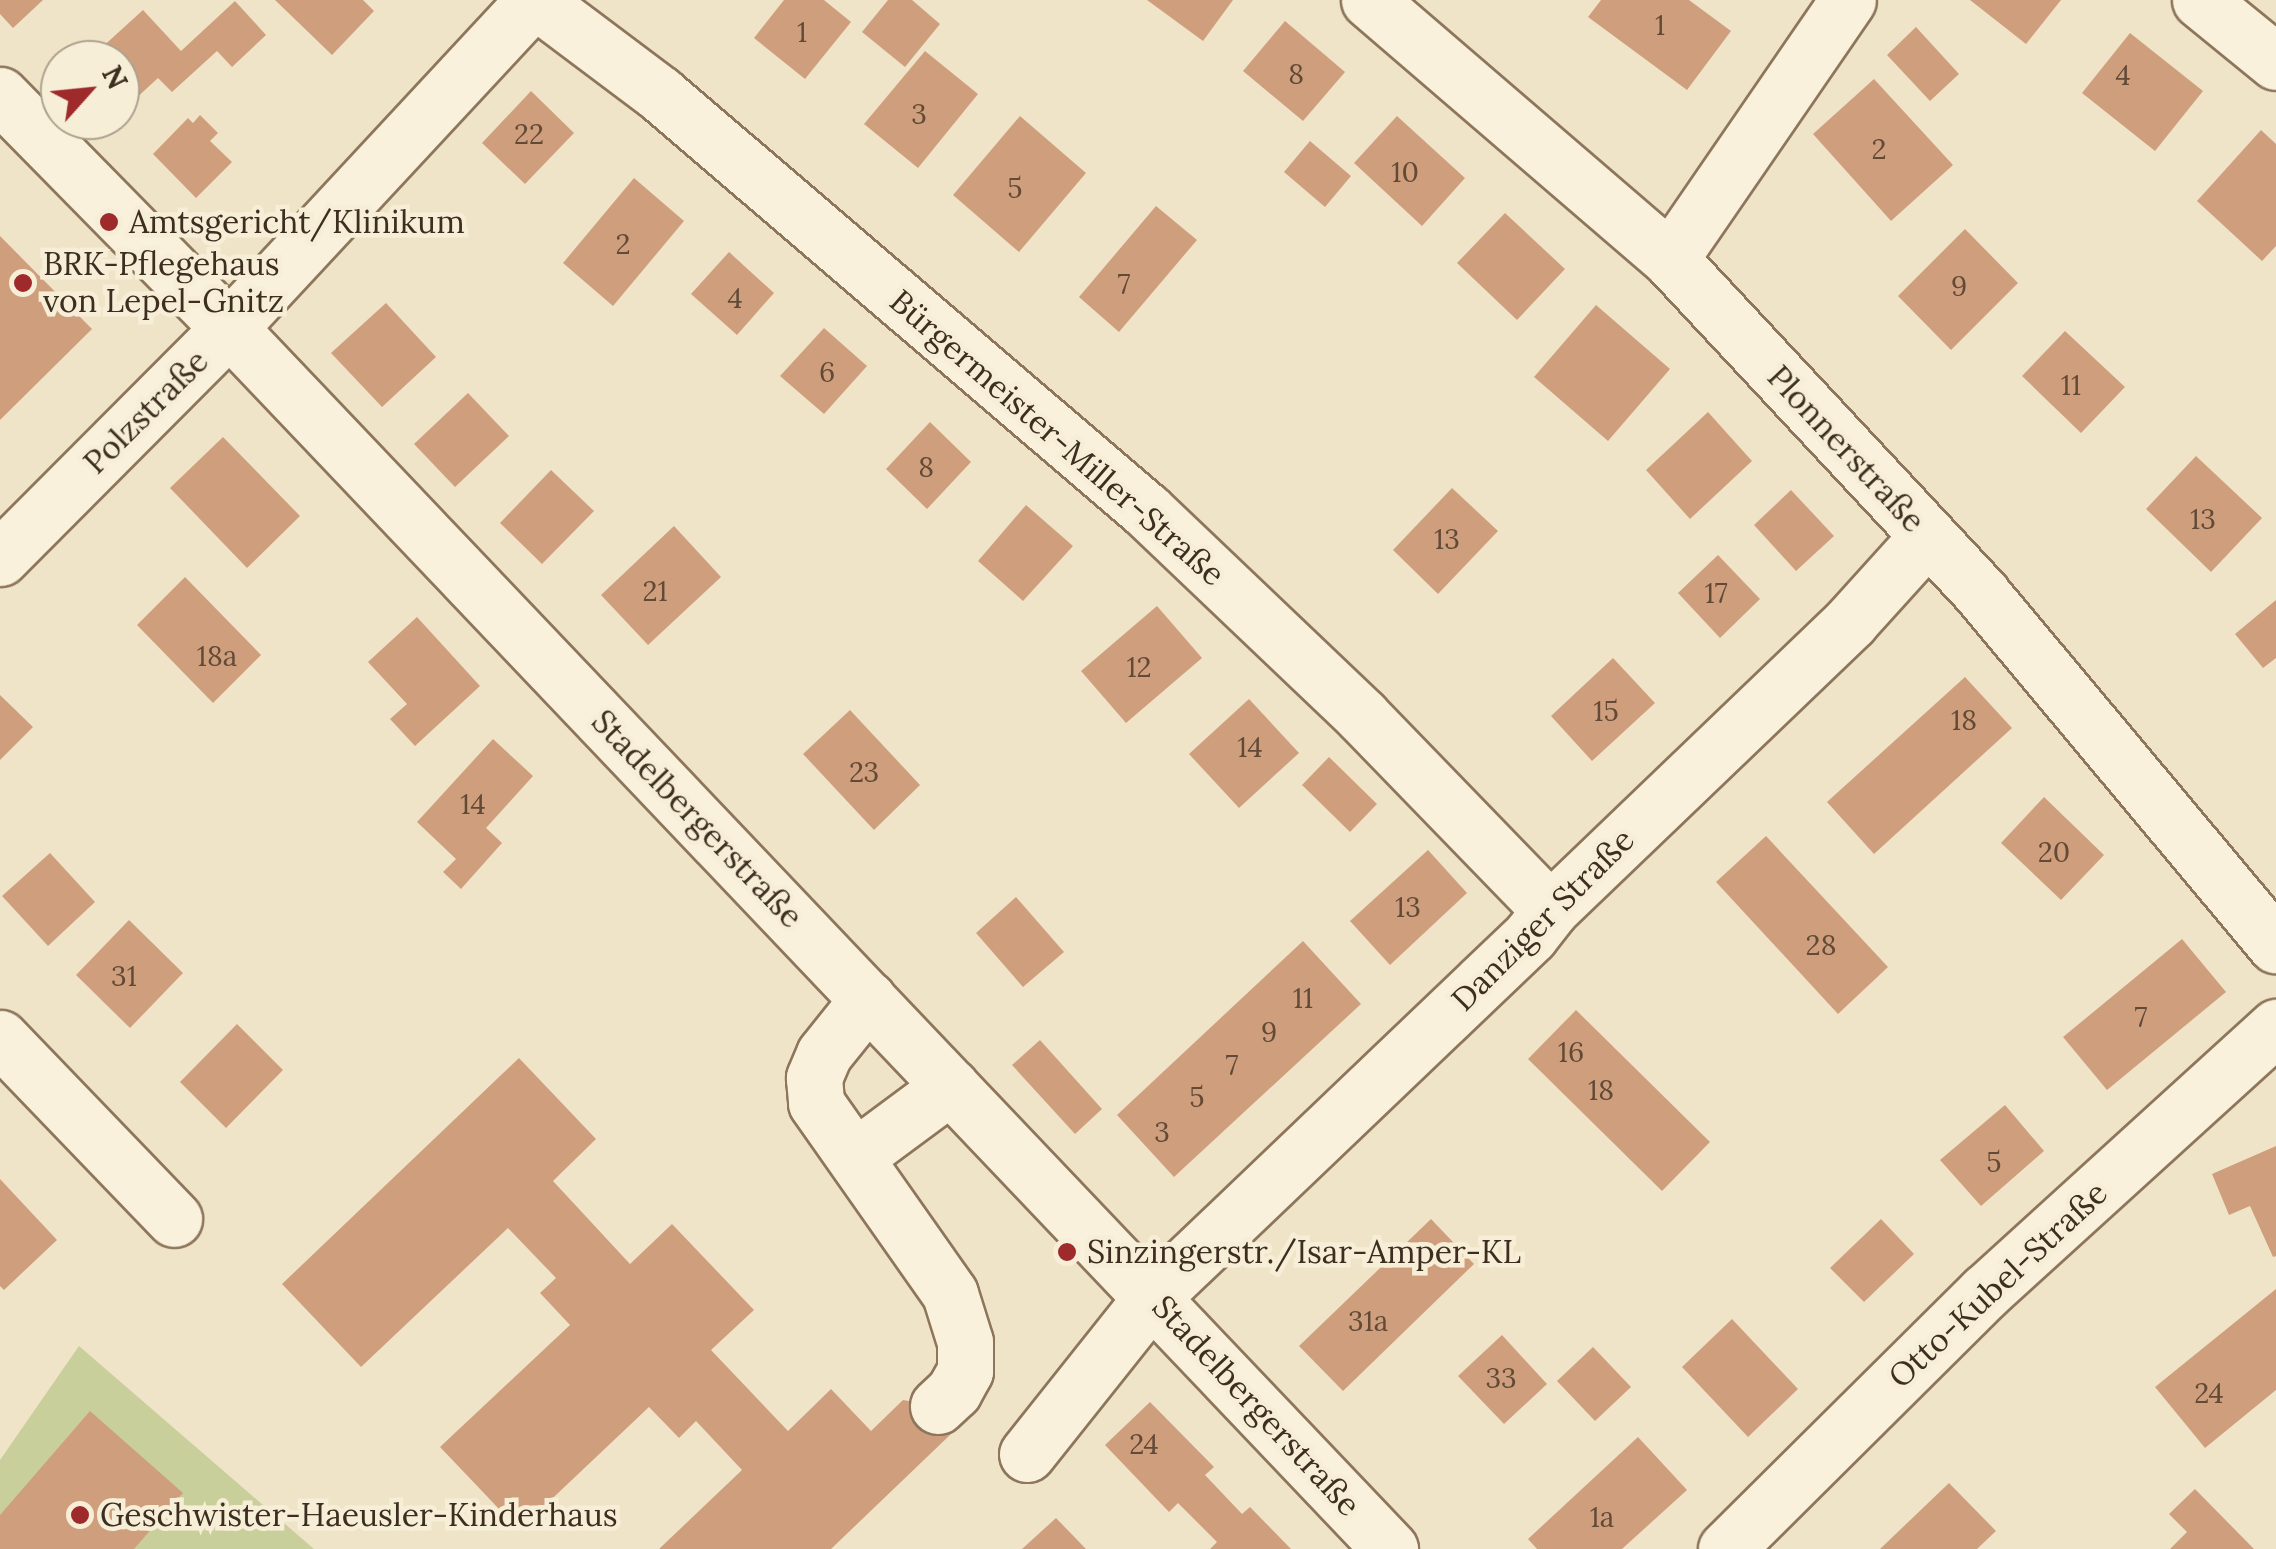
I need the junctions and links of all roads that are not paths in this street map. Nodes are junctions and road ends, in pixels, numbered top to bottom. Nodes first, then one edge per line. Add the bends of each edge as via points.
1 (534, 0) edge
2 (1369, 0) edge
3 (1848, 0) edge
4 (2200, 0) edge
5 (2276, 62) edge
6 (0, 95) edge
7 (1670, 259) junction
8 (230, 328) junction
9 (1927, 537) junction
10 (0, 558) edge
11 (1550, 910) junction
12 (2276, 946) edge
13 (868, 999) junction
14 (2276, 1027) edge
15 (0, 1038) edge
16 (951, 1086) junction
17 (855, 1157) junction
18 (174, 1220) dead end
19 (1152, 1296) junction
20 (938, 1406) dead end
21 (1027, 1454) dead end
22 (1390, 1549) edge
23 (1726, 1549) edge

1 - 8 street, Polzstraße
1 - 11 street, Bürgermeister-Miller-Straße via 660,94 1147,512 1362,716
2 - 7 street, Plonnerstraße
3 - 7 street
4 - 5 street
6 - 8 street, Stadelbergerstraße
7 - 9 street, Plonnerstraße
8 - 10 street, Polzstraße
8 - 13 street, Stadelbergerstraße
9 - 11 street, Danziger Straße via 1851,621
9 - 12 street, Plonnerstraße
11 - 19 street, Danziger Straße
13 - 16 street, Stadelbergerstraße
13 - 17 street via 824,1054 814,1078 816,1103
14 - 23 street, Otto-Kubel-Straße via 1985,1292
15 - 18 street
16 - 17 street
16 - 19 street, Stadelbergerstraße
17 - 20 street via 950,1294 965,1342 965,1371
19 - 21 street, Danziger Straße
19 - 22 street, Stadelbergerstraße

